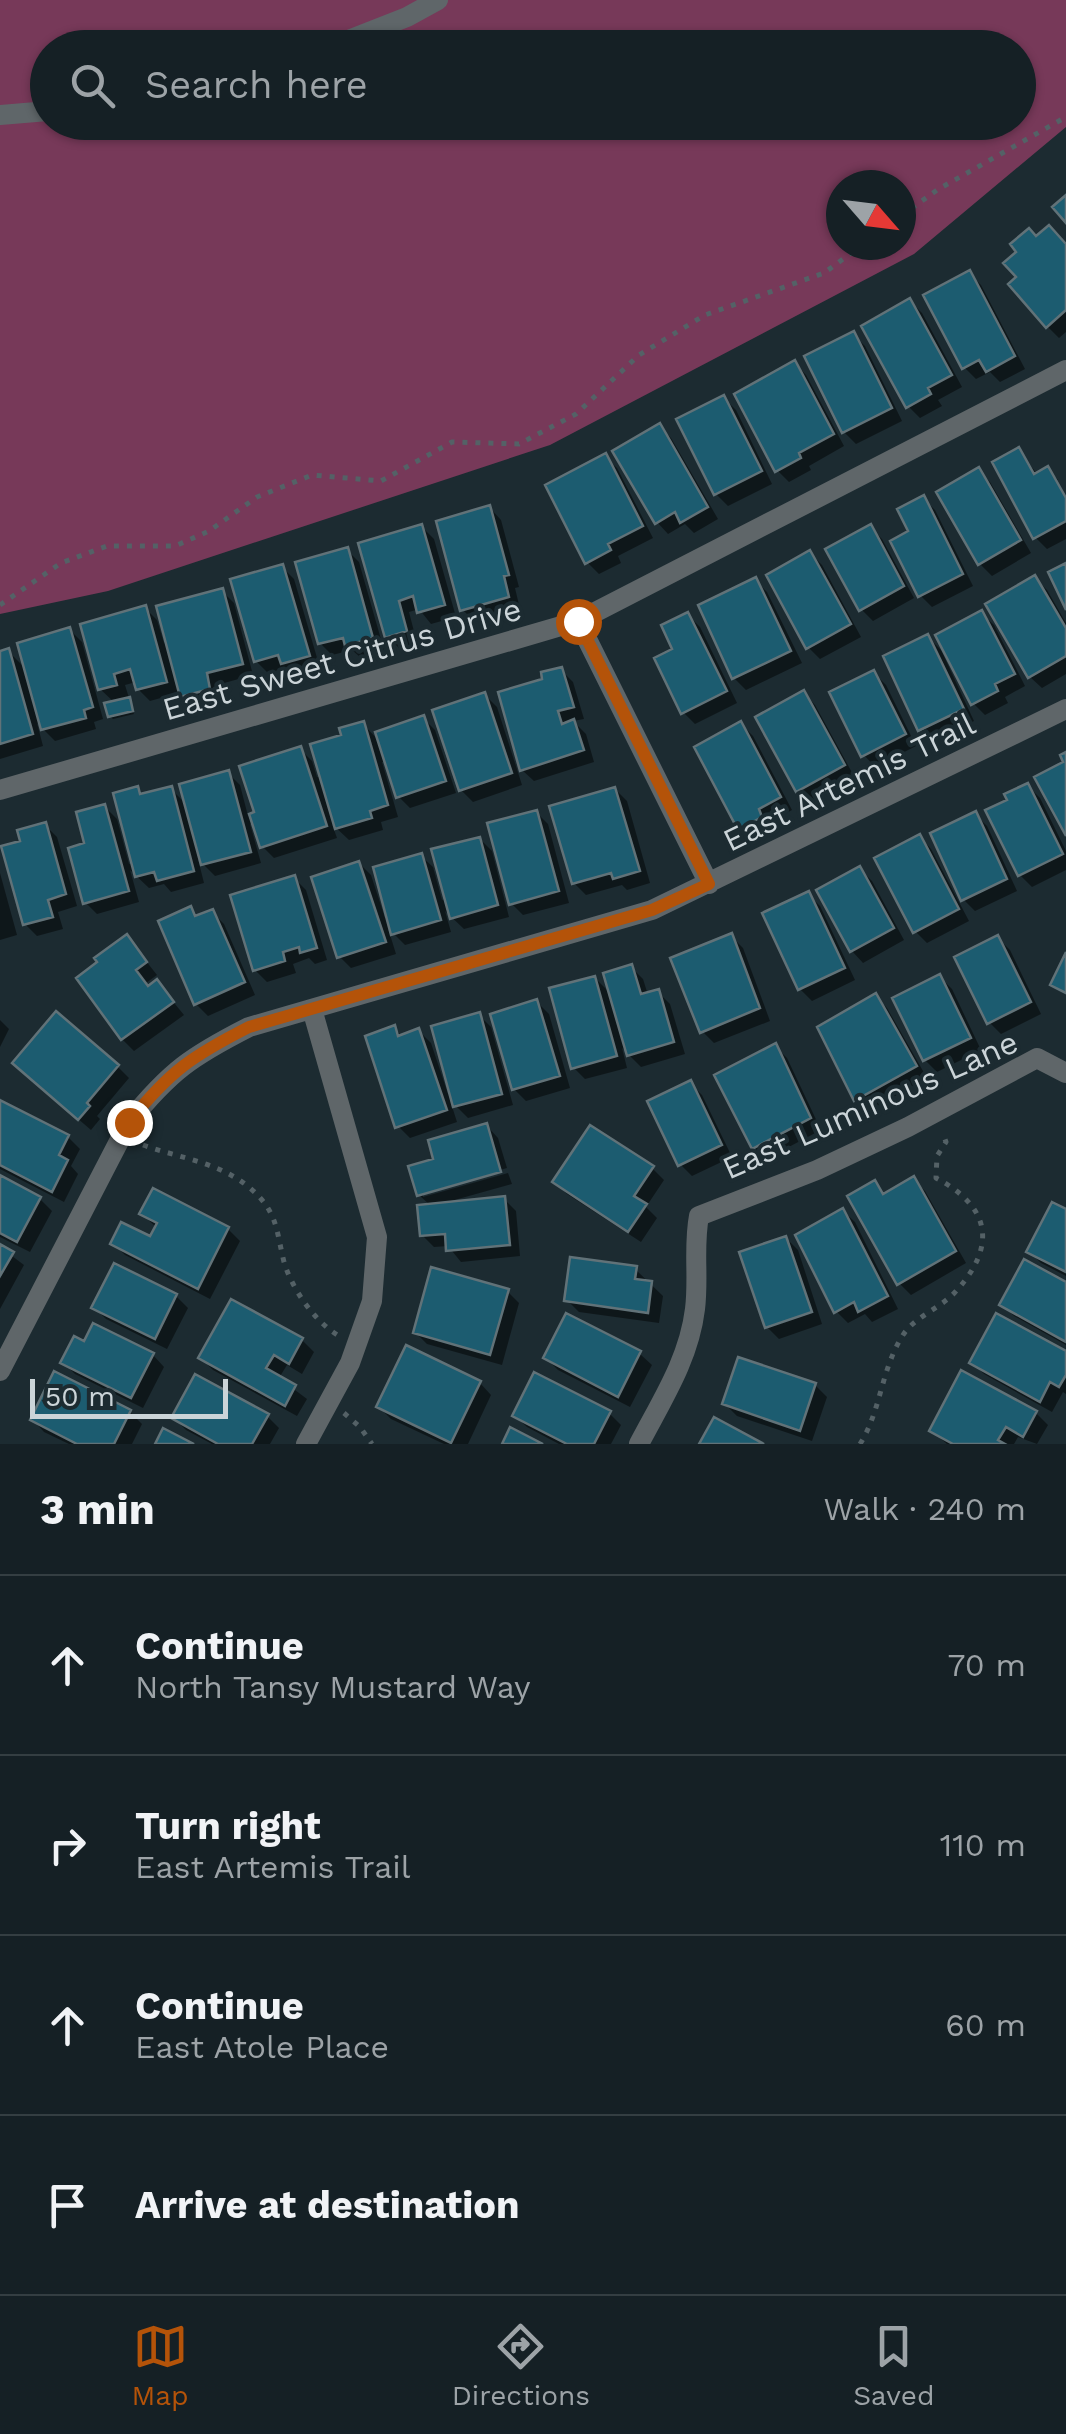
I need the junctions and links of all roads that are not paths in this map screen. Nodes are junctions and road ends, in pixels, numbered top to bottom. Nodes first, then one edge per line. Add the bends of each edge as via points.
1 (438, 0) edge
2 (375, 30) edge
3 (30, 113) edge
4 (0, 115) edge
5 (1066, 370) edge
6 (578, 621) junction
7 (1066, 709) edge
8 (0, 790) edge
9 (709, 884) junction
10 (312, 1009) junction
11 (1066, 1073) edge
12 (0, 1371) edge
13 (306, 1444) edge
14 (640, 1444) edge

1 - 2 street
3 - 4 street
5 - 6 street, East Sweet Citrus Drive
6 - 8 street, East Sweet Citrus Drive
6 - 9 street
7 - 9 street, East Artemis Trail
9 - 10 street, East Artemis Trail via 652,910
10 - 12 street, East Artemis Trail via 249,1027 194,1055 157,1087 122,1136
10 - 13 street via 378,1237 372,1301
11 - 14 street, East Luminous Lane via 1037,1058 817,1170 698,1216 695,1309 686,1355

